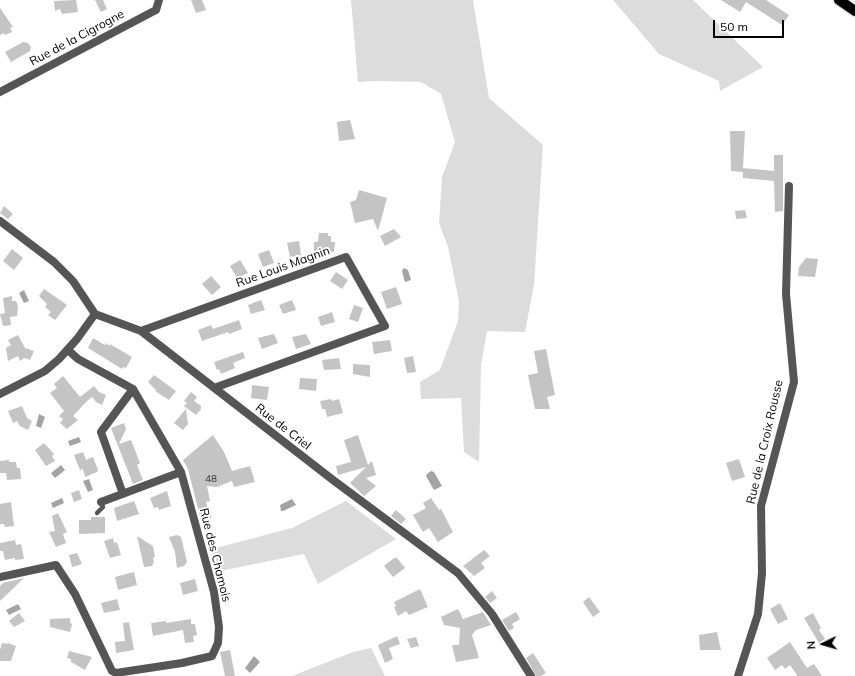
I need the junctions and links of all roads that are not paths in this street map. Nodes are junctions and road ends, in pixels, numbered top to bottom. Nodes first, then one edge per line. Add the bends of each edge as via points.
1 (159, 0) edge
2 (839, 0) edge
3 (854, 10) edge
4 (0, 92) edge
5 (789, 186) dead end
6 (0, 221) edge
7 (95, 314) junction
8 (141, 331) junction
9 (68, 350) junction
10 (214, 388) junction
11 (133, 389) junction
12 (0, 394) edge
13 (181, 472) junction
14 (123, 494) junction
15 (101, 502) joint
16 (96, 513) dead end
17 (0, 577) edge
18 (531, 676) edge
19 (738, 676) edge

1 - 4 street, Rue de la Cigrogne via 156,10
2 - 3 main road
5 - 19 street, Rue de la Croix Rousse via 786,294 794,382 761,506 762,573 758,614
6 - 7 street via 62,270 73,281
7 - 8 street, Rue de Criel
7 - 9 street
8 - 10 street, Rue de Criel
8 - 10 street, Rue Louis Magnin via 346,257 385,326
9 - 11 street via 78,360
9 - 12 street via 45,370
10 - 18 street, Rue de Criel via 458,573 492,614
11 - 13 street, Rue des Chamois
11 - 14 street via 101,432
13 - 14 street
13 - 17 street, Rue des Chamois via 214,592 219,627 218,643 212,656 182,664 116,673 112,671 75,594 56,565
14 - 15 street
15 - 16 lane via 102,507

